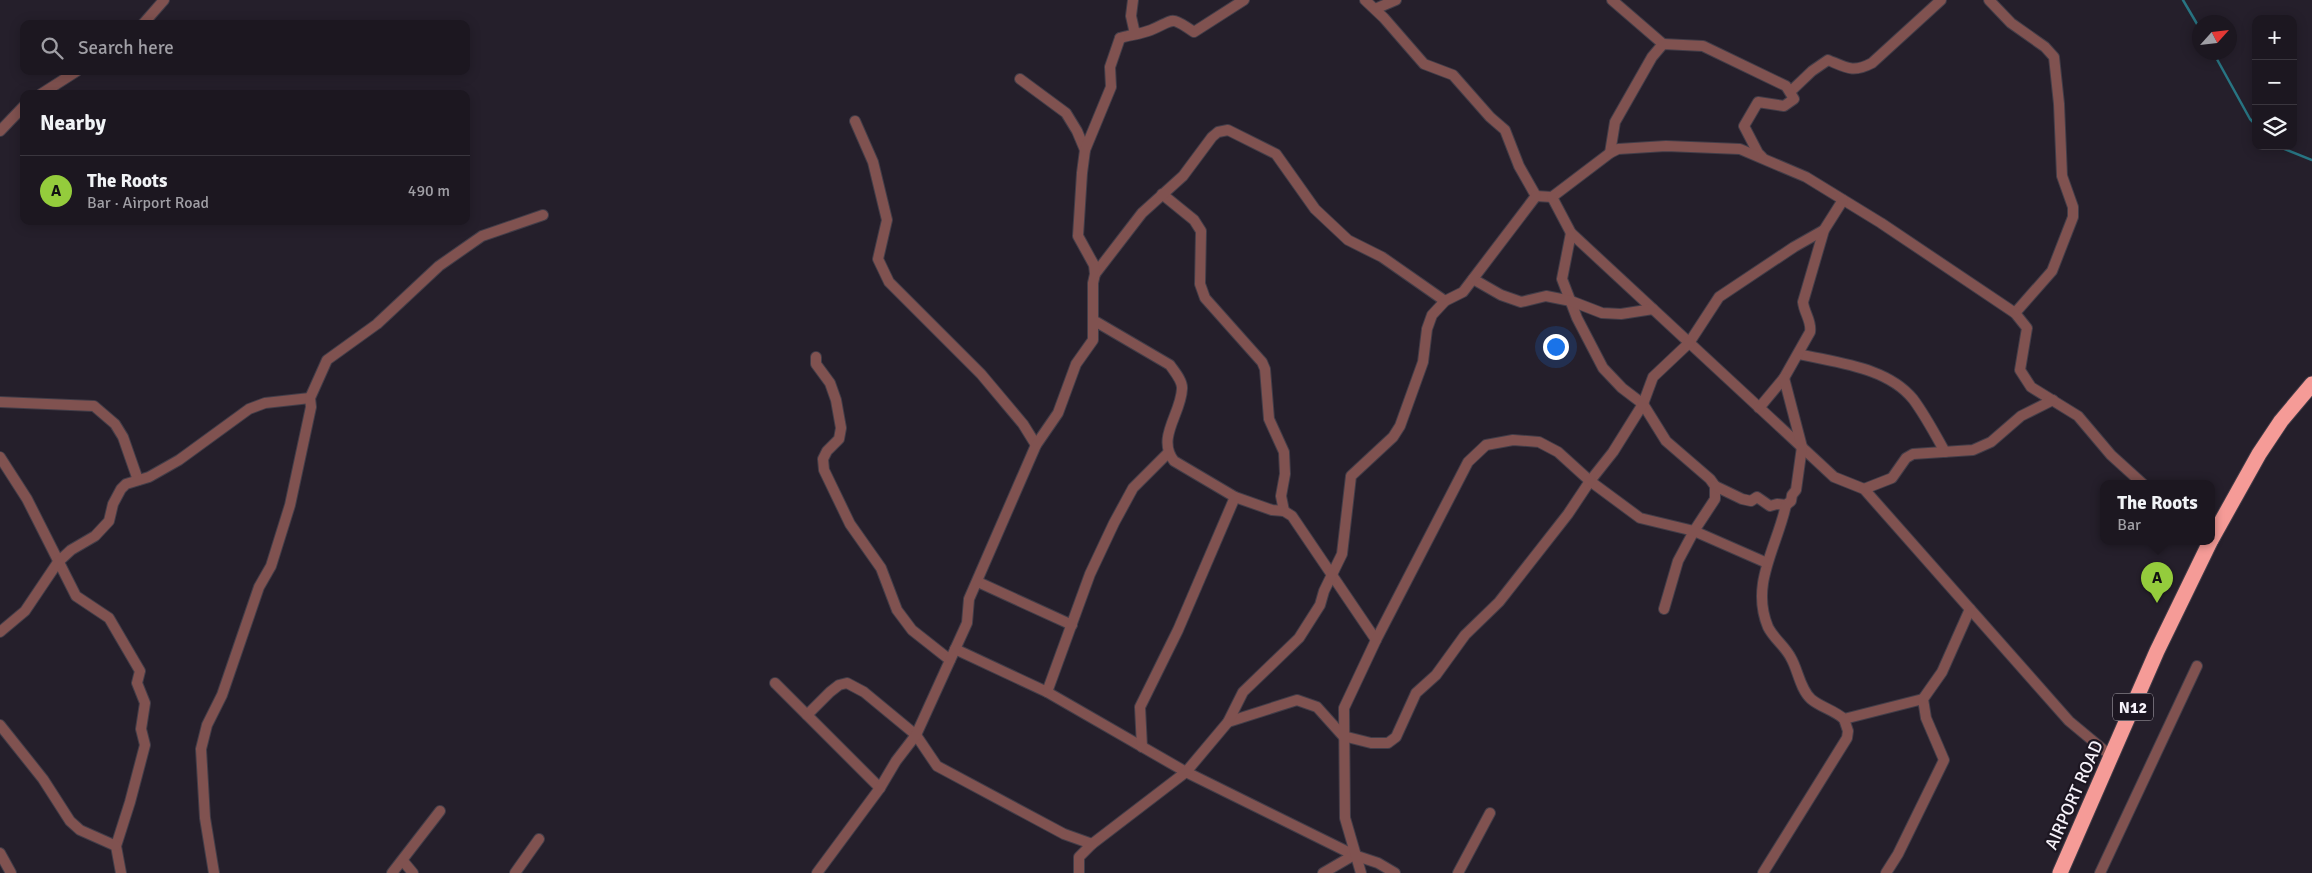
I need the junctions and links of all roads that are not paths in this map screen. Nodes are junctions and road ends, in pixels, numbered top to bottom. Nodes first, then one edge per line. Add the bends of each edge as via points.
1 (164, 0) edge
2 (1133, 0) edge
3 (1244, 0) edge
4 (1365, 0) edge
5 (1612, 0) edge
6 (1941, 0) edge
7 (1989, 0) edge
8 (1391, 1) edge
9 (1375, 9) junction
10 (146, 20) edge
11 (1120, 38) junction
12 (1663, 44) junction
13 (71, 75) edge
14 (1020, 79) dead end
15 (47, 90) edge
16 (1791, 91) junction
17 (20, 110) edge
18 (854, 121) dead end
19 (0, 130) edge
20 (1085, 150) junction
21 (1610, 153) junction
22 (1765, 160) junction
23 (1162, 194) junction
24 (1536, 196) junction
25 (1552, 197) junction
26 (1843, 200) junction
27 (543, 215) dead end
28 (1824, 230) junction
29 (1571, 232) junction
30 (1095, 274) junction
31 (1473, 279) junction
32 (1445, 301) junction
33 (1571, 301) junction
34 (1652, 309) junction
35 (2015, 314) junction
36 (1093, 320) junction
37 (1689, 343) junction
38 (1799, 354) junction
39 (816, 357) dead end
40 (1784, 378) junction
41 (2312, 384) edge
42 (310, 398) junction
43 (2053, 400) junction
44 (0, 402) edge
45 (1643, 404) junction
46 (1759, 408) junction
47 (1036, 445) junction
48 (1802, 447) junction
49 (1945, 452) junction
50 (1168, 453) junction
51 (0, 457) edge
52 (138, 480) junction
53 (2138, 480) edge
54 (1590, 481) junction
55 (1715, 486) junction
56 (1864, 489) junction
57 (1236, 497) junction
58 (1786, 505) junction
59 (1284, 511) junction
60 (1694, 531) junction
61 (2215, 533) edge
62 (2209, 545) edge
63 (58, 562) junction
64 (1767, 563) junction
65 (1332, 576) junction
66 (978, 582) junction
67 (1664, 609) dead end
68 (1970, 609) junction
69 (1072, 625) junction
70 (0, 632) edge
71 (1376, 640) junction
72 (955, 649) junction
73 (950, 660) junction
74 (2197, 666) dead end
75 (775, 683) dead end
76 (1047, 692) junction
77 (1923, 699) junction
78 (807, 715) junction
79 (1844, 719) junction
80 (1228, 722) junction
81 (0, 725) edge
82 (916, 735) junction
83 (1343, 736) junction
84 (1142, 747) junction
85 (2111, 756) junction
86 (1186, 772) junction
87 (880, 788) junction
88 (440, 811) dead end
89 (1490, 813) dead end
90 (539, 839) dead end
91 (1092, 844) junction
92 (116, 846) junction
93 (0, 853) edge
94 (1354, 855) junction
95 (403, 861) junction
96 (10, 873) edge
97 (121, 873) edge
98 (214, 873) edge
99 (392, 873) edge
100 (412, 873) edge
101 (515, 873) edge
102 (817, 873) edge
103 (1079, 873) edge
104 (1323, 873) edge
105 (1361, 873) edge
106 (1393, 873) edge
107 (1458, 873) edge
108 (1763, 873) edge
109 (1886, 873) edge
110 (2060, 873) edge
111 (2100, 873) edge

1 - 10 street
2 - 11 street via 1131,16 1135,34
3 - 11 street via 1194,32 1175,21
4 - 9 street
5 - 12 street
6 - 16 street via 1872,63 1851,70 1828,60
7 - 35 street via 2054,57 2062,176 2073,207 2073,217 2052,271
8 - 9 street
9 - 24 street via 1424,64 1453,75 1505,130 1519,166
11 - 20 street via 1110,67 1111,86
12 - 16 street via 1703,46 1764,74
12 - 21 street via 1652,57 1615,122
13 - 15 street
14 - 20 street via 1066,113
16 - 22 street via 1794,99 1784,106 1758,102 1744,126
17 - 19 street
18 - 47 street via 873,162 887,220 878,259 889,282 981,374 1023,424
20 - 30 street via 1078,236 1094,265
21 - 22 street via 1618,149 1666,146 1732,147
21 - 25 street
22 - 26 street via 1806,177
23 - 30 street via 1142,212
23 - 32 street via 1183,176 1212,137 1228,130 1276,154 1315,209 1348,240 1382,257
23 - 59 street via 1194,220 1201,231 1200,284 1205,298 1266,369 1269,418 1284,452 1285,474 1280,496
24 - 25 street
24 - 31 street
25 - 29 street
26 - 28 street
26 - 35 street
27 - 42 street via 482,236 439,266 376,324 327,360
28 - 37 street via 1719,297
28 - 38 street via 1803,302 1810,332
29 - 33 street via 1561,275
29 - 34 street
30 - 36 street
31 - 32 street via 1463,292
31 - 33 street via 1521,302 1546,296
32 - 65 street via 1432,315 1423,362 1400,426 1351,476 1342,554
33 - 34 street via 1602,313 1621,314
33 - 45 street via 1603,368
34 - 37 street
35 - 43 street via 2027,328 2020,370 2031,388
36 - 47 street via 1092,340 1076,364 1058,413
36 - 50 street via 1170,365 1177,375 1182,388 1166,443
37 - 45 street via 1652,377
37 - 46 street
38 - 40 street
38 - 49 street via 1881,374 1912,398
39 - 73 street via 816,364 830,383 836,400 841,428 840,439 823,459 824,470 850,524 885,576 897,610 912,630
40 - 46 street
40 - 48 street
41 - 61 highway, AIRPORT ROAD / N12 via 2259,454
42 - 52 street via 265,403 249,410 180,460
42 - 98 street via 311,407 290,505 271,566 259,587 201,749 205,818
43 - 49 street via 2021,416 1982,447
43 - 53 street via 2078,416
44 - 52 street via 94,406 115,424 123,437
45 - 54 street via 1613,452
45 - 55 street via 1666,441
46 - 48 street
47 - 66 street
48 - 56 street via 1834,477
48 - 58 street via 1796,490
49 - 56 street via 1909,455 1892,478
50 - 57 street via 1174,461
50 - 69 street via 1132,488 1090,574
51 - 63 street via 27,499
52 - 63 street via 121,489 109,521 95,536
54 - 60 street via 1640,518
54 - 71 street via 1558,452 1539,442 1513,440 1486,445 1468,462
54 - 83 street via 1499,602 1465,635 1436,675 1416,693 1396,737 1388,743 1371,743
55 - 58 street via 1742,499 1751,501 1757,497 1770,506
55 - 60 street via 1715,499
56 - 68 street
57 - 59 street
57 - 84 street via 1178,630 1140,707
58 - 64 street
59 - 65 street via 1292,516
60 - 64 street
60 - 67 street via 1678,561
62 - 85 highway, AIRPORT ROAD / N12
63 - 70 street via 26,611
63 - 92 street via 76,596 109,618 140,671 137,683 145,703 141,729 145,744
64 - 79 street via 1761,602 1769,629 1791,657 1809,697
65 - 71 street
65 - 80 street via 1320,605 1298,638 1243,692
66 - 69 street
66 - 72 street via 970,599 967,623
68 - 77 street via 1942,672
68 - 85 street via 2070,721
69 - 76 street
71 - 83 street via 1344,708
72 - 73 street
72 - 76 street
73 - 82 street
74 - 111 street
75 - 78 street
76 - 84 street
77 - 79 street
77 - 109 street via 1926,718 1944,760
78 - 82 street via 838,685 847,683 864,692
78 - 87 street
79 - 108 street via 1847,738
80 - 83 street via 1297,700 1317,707
80 - 86 street
81 - 92 street via 43,779 70,821 80,830
82 - 87 street
82 - 91 street via 937,766 1064,834
83 - 94 street via 1345,818
84 - 86 street
85 - 110 highway, AIRPORT ROAD / N12
86 - 91 street
86 - 94 street
87 - 102 street
88 - 95 street
89 - 107 street
90 - 101 street
91 - 103 street via 1079,857
92 - 97 street
93 - 96 street
94 - 104 street
94 - 105 street
94 - 106 street via 1378,863
95 - 99 street
95 - 100 street

